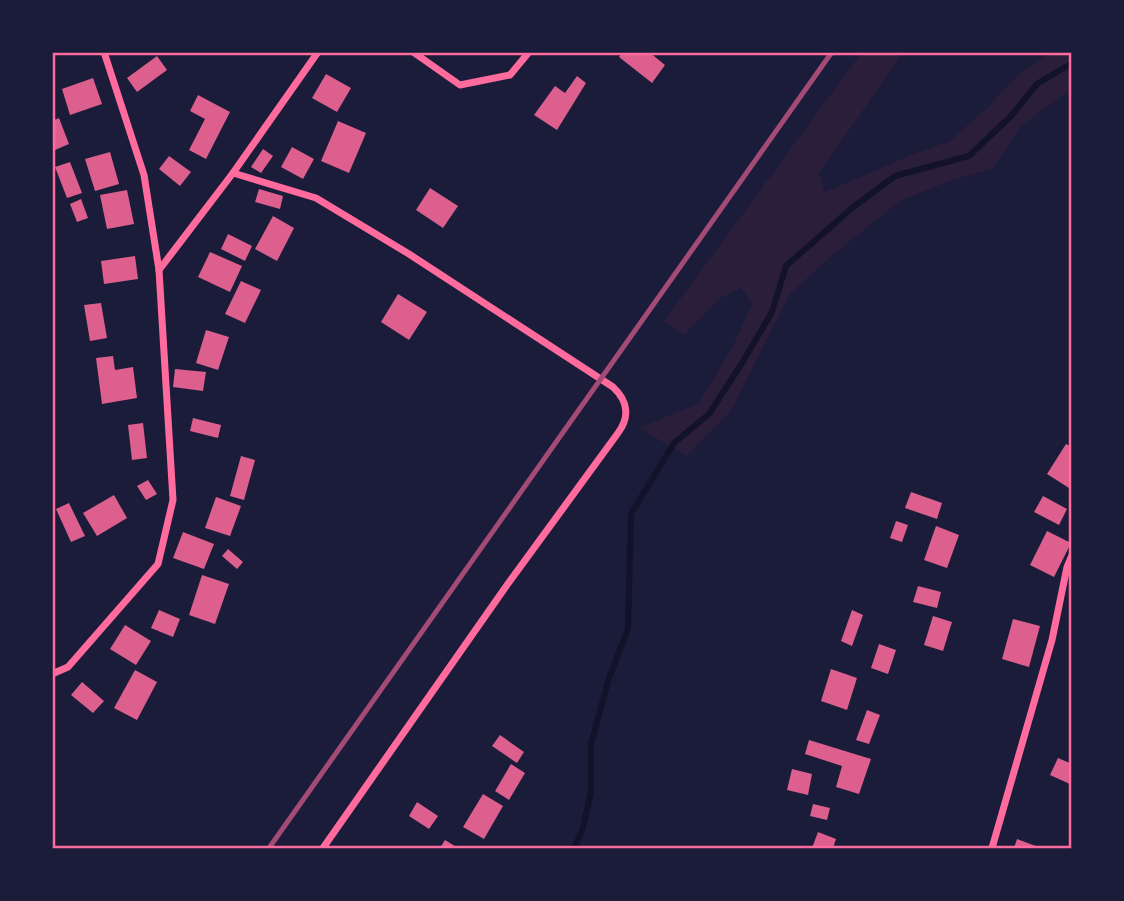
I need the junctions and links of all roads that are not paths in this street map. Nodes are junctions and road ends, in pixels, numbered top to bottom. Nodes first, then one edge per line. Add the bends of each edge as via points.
1 (104, 52) edge
2 (318, 52) edge
3 (413, 52) edge
4 (529, 52) edge
5 (233, 173) junction
6 (159, 270) junction
7 (1072, 555) edge
8 (52, 674) edge
9 (323, 849) edge
10 (992, 849) edge

1 - 6 street via 144,175
2 - 5 street
3 - 4 street via 460,85 510,75
5 - 6 street
5 - 9 street via 316,198 385,239 613,387 626,411 618,433
6 - 8 street via 173,500 158,564 68,667
7 - 10 street via 1056,628

